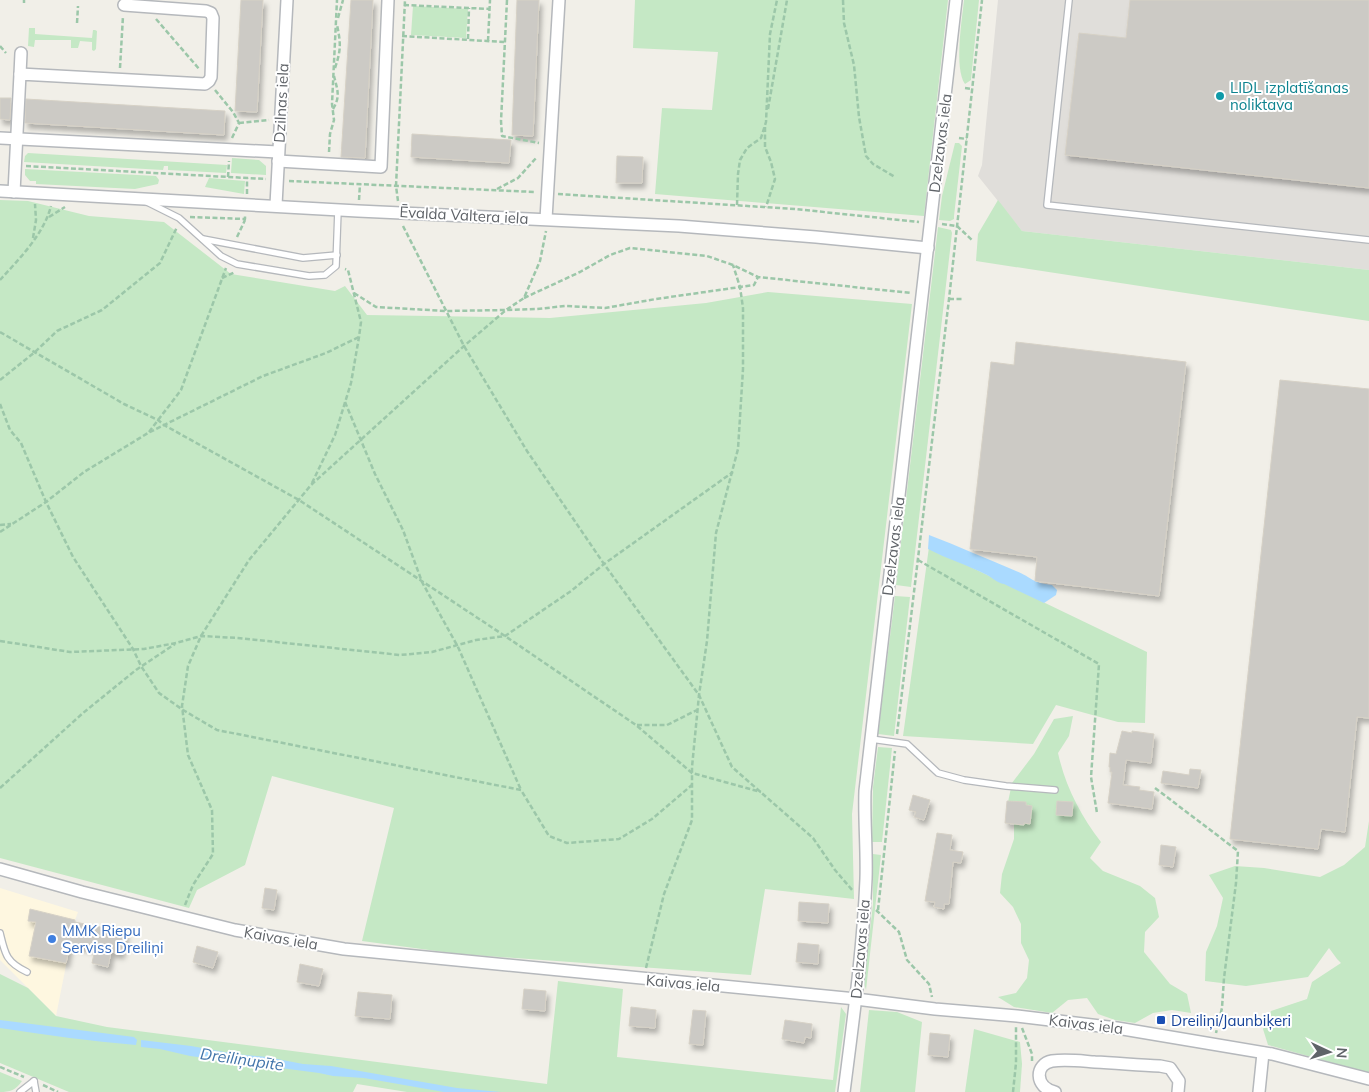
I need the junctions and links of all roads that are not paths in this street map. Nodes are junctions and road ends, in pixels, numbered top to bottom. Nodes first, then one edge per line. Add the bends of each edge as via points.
1 (288, 0) edge
2 (388, 0) edge
3 (559, 0) edge
4 (956, 0) edge
5 (1069, 0) edge
6 (124, 5) road end
7 (21, 53) dead end
8 (20, 74) junction
9 (0, 138) edge
10 (16, 139) junction
11 (278, 156) junction
12 (0, 191) edge
13 (14, 192) junction
14 (140, 199) junction
15 (276, 206) junction
16 (338, 210) junction
17 (546, 219) junction
18 (203, 240) junction
19 (1369, 240) edge
20 (928, 248) junction
21 (337, 255) junction
22 (871, 740) junction
23 (1054, 790) dead end
24 (0, 870) edge
25 (0, 932) edge
26 (27, 972) dead end
27 (856, 999) junction
28 (1263, 1053) junction
29 (1369, 1079) edge
30 (20, 1092) edge
31 (36, 1092) edge
32 (844, 1092) edge
33 (1055, 1092) edge
34 (1178, 1092) edge
35 (1259, 1092) edge

1 - 11 street, Dzilnas iela
2 - 11 street via 381,167
3 - 17 street
4 - 20 street, Dzelzavas iela
5 - 19 lane via 1047,205
6 - 8 street via 211,13 209,81 205,84
7 - 8 street
8 - 10 street
9 - 10 street
10 - 11 street
10 - 13 street
11 - 15 street, Dzilnas iela
12 - 13 street, Ēvalda Valtera iela
13 - 14 street, Ēvalda Valtera iela
14 - 15 street, Ēvalda Valtera iela
14 - 18 lane via 179,218
15 - 16 street, Ēvalda Valtera iela
16 - 17 street, Ēvalda Valtera iela
16 - 21 lane
17 - 20 street, Ēvalda Valtera iela via 679,226
18 - 21 lane via 303,258
18 - 21 lane via 221,256 237,264 309,276 325,275 336,266
20 - 22 street, Dzelzavas iela
22 - 23 lane via 907,744 938,773 964,780
22 - 27 street, Dzelzavas iela via 865,791 865,904
24 - 27 street, Kaivas iela via 235,930 344,950
25 - 26 lane via 6,955 14,966
27 - 28 street, Kaivas iela via 1117,1028
27 - 32 street, Dzelzavas iela
28 - 29 street, Kaivas iela
28 - 35 street
30 - 31 lane via 34,1080
33 - 34 street via 1044,1088 1041,1083 1042,1067 1048,1062 1070,1060 1170,1068 1179,1081

